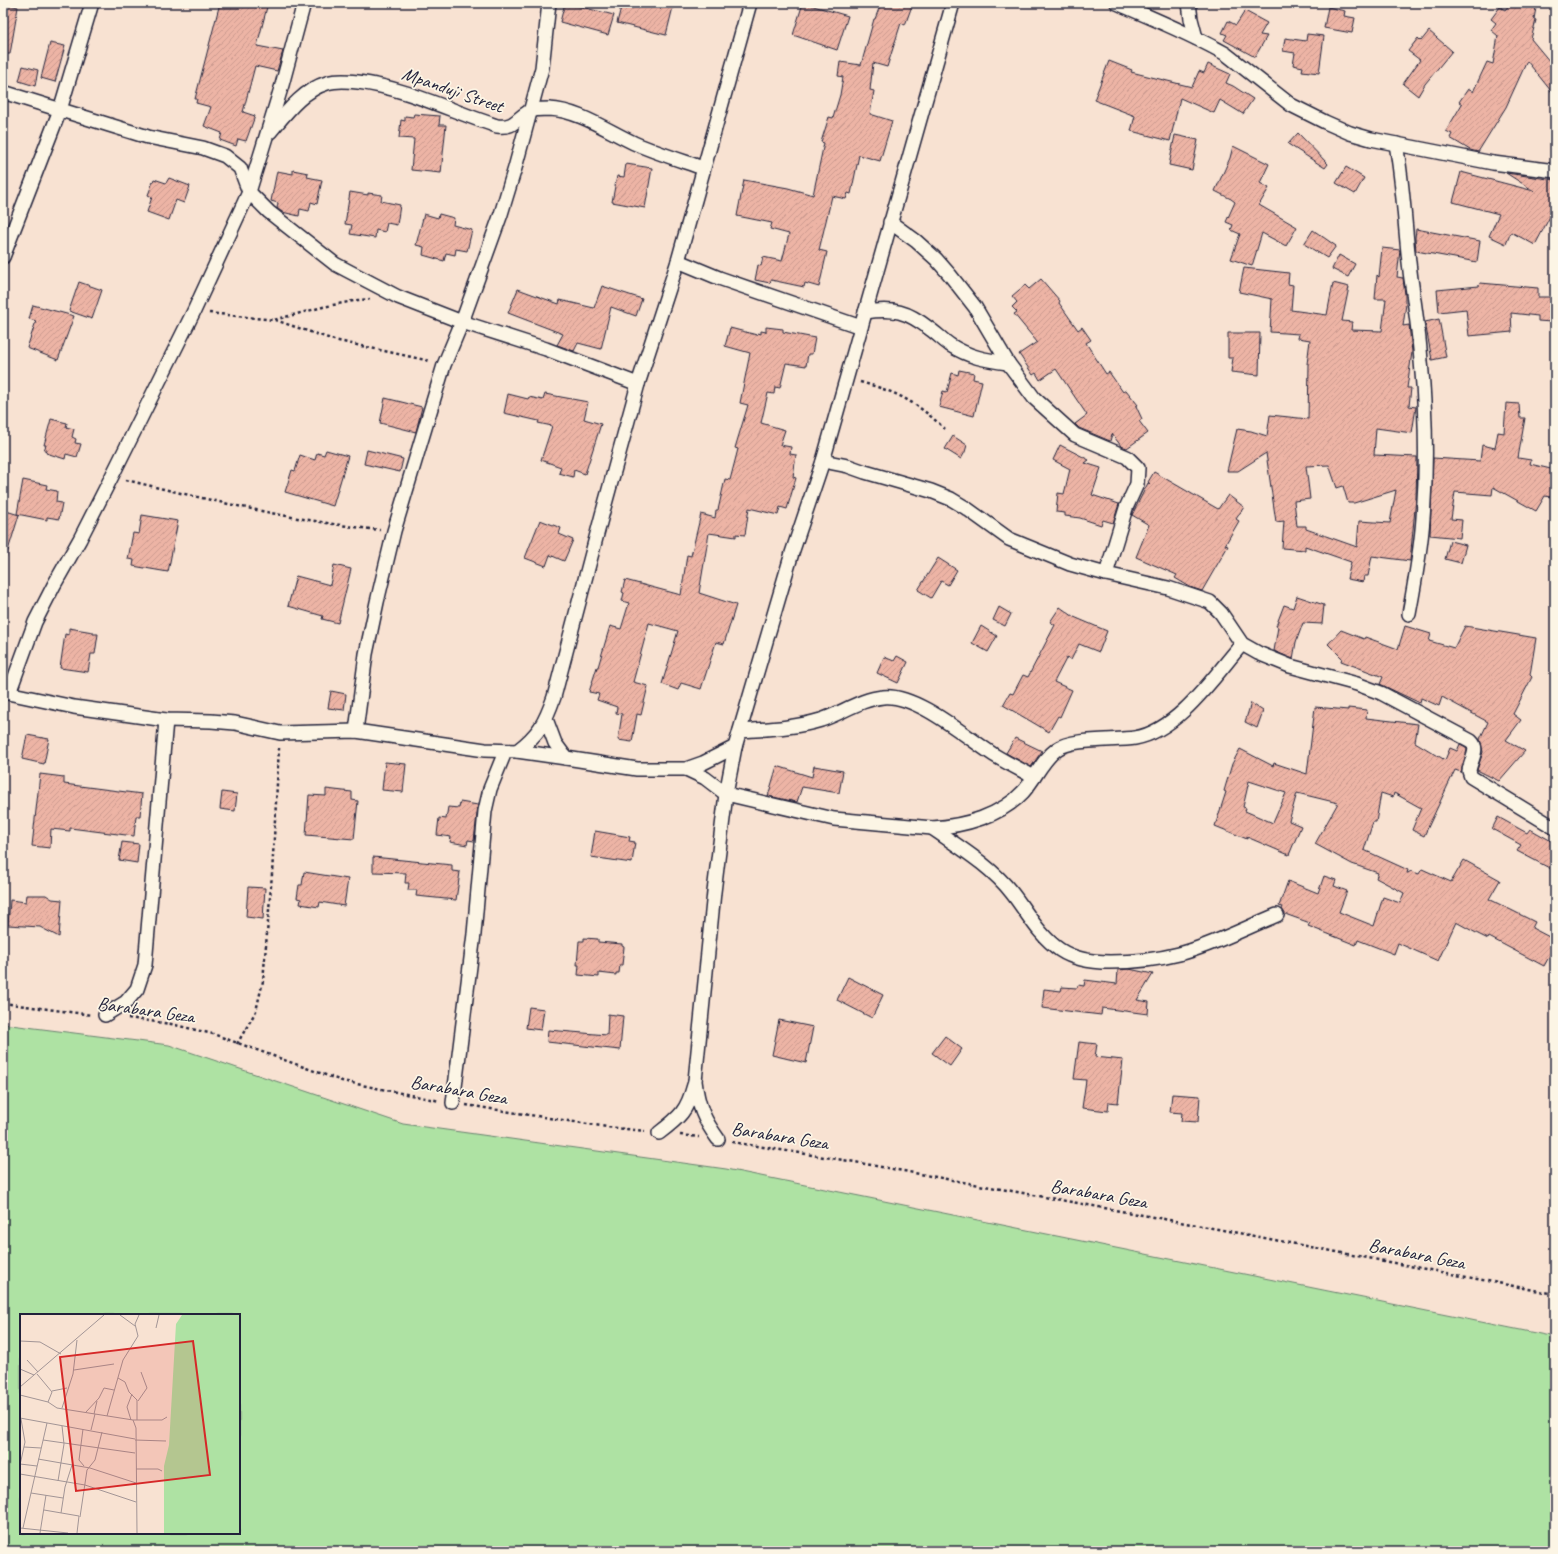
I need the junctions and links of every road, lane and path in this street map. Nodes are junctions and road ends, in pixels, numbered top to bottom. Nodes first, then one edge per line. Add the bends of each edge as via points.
1 (92, 3) edge
2 (304, 3) edge
3 (549, 3) edge
4 (750, 3) edge
5 (952, 3) edge
6 (1117, 3) edge
7 (1189, 3) edge
8 (1196, 38) junction
9 (3, 92) edge
10 (60, 110) junction
11 (530, 111) junction
12 (267, 136) junction
13 (1396, 144) junction
14 (703, 168) junction
15 (1555, 171) edge
16 (249, 192) junction
17 (890, 222) junction
18 (3, 257) edge
19 (678, 261) junction
20 (372, 299) dead end
21 (194, 311) junction
22 (865, 312) junction
23 (274, 320) junction
24 (462, 322) junction
25 (861, 327) junction
26 (1008, 363) junction
27 (444, 364) junction
28 (846, 378) junction
29 (638, 384) junction
30 (945, 429) dead end
31 (823, 461) junction
32 (112, 476) junction
33 (394, 532) junction
34 (1106, 574) junction
35 (1408, 614) dead end
36 (1242, 644) junction
37 (6, 693) edge
38 (546, 719) junction
39 (166, 720) junction
40 (356, 731) junction
41 (740, 731) junction
42 (280, 733) junction
43 (735, 747) junction
44 (511, 751) junction
45 (566, 758) junction
46 (686, 769) junction
47 (1034, 777) junction
48 (726, 794) junction
49 (932, 828) junction
50 (1555, 828) edge
51 (1277, 915) dead end
52 (3, 1003) edge
53 (105, 1015) junction
54 (237, 1044) junction
55 (695, 1082) junction
56 (453, 1104) junction
57 (659, 1133) junction
58 (718, 1139) junction
59 (1555, 1294) edge

1 - 10 street
2 - 12 street
3 - 11 street via 542,68
4 - 14 street
5 - 17 street
6 - 8 street
7 - 8 street
8 - 13 street via 1226,54 1292,105 1350,133
9 - 10 street
10 - 16 street via 148,137 203,148 225,156 240,168
10 - 18 street
11 - 12 street, Mpanduji Street via 512,126 497,126 376,84 328,82 307,93 286,112
11 - 14 street, Mpanduji Street via 564,111 634,143
11 - 24 street via 501,214
12 - 16 street
13 - 15 street via 1493,163
13 - 35 street via 1421,360 1426,444 1419,558
14 - 19 street
16 - 21 street
16 - 24 street via 269,212 335,264 398,297
17 - 22 street
17 - 26 street via 916,241 950,275 976,307
19 - 25 street via 719,278
19 - 29 street
20 - 23 path via 323,307
21 - 23 path
21 - 32 street
22 - 25 street
22 - 26 street via 900,311 912,316 949,344 970,355 984,360
23 - 27 path via 334,340
24 - 27 street
24 - 29 street via 546,349
25 - 28 street
26 - 34 street via 1034,398 1075,435 1127,457 1138,468 1137,484 1126,508
27 - 33 street
28 - 30 path via 883,388 900,396 925,410
28 - 31 street
29 - 38 street
31 - 34 street via 931,491 966,508 1009,539 1070,564
31 - 41 street via 792,553
32 - 33 path via 261,512
32 - 37 street via 35,622
33 - 40 street via 366,654
34 - 36 street via 1168,588 1210,602 1221,613
36 - 47 street via 1186,710 1171,722 1136,738 1075,743 1058,749
36 - 50 street via 1283,663 1381,693 1471,740 1475,746 1469,771 1471,777
37 - 39 street via 74,707
38 - 44 street via 535,736
38 - 45 street via 555,743
39 - 42 street via 235,723
39 - 53 street via 144,966 137,990 126,1002
40 - 42 street
40 - 44 street
41 - 43 street
41 - 47 street via 794,726 821,720 884,696 908,701 923,708
42 - 54 path via 272,874 262,980 256,1011
43 - 46 street
43 - 48 street
44 - 45 street
44 - 56 street via 490,789 485,811 474,934
45 - 46 street via 637,769
46 - 48 street via 705,778
47 - 49 street via 1008,806 988,816 962,824
48 - 49 street via 834,819
48 - 55 street
49 - 51 street via 989,870 1011,892 1043,934 1060,950 1077,958 1098,962 1157,959 1187,951
52 - 53 path, Barabara Geza via 82,1015
53 - 54 path, Barabara Geza via 171,1024 213,1034
54 - 56 path, Barabara Geza via 342,1081
55 - 57 street via 684,1112
55 - 58 street via 702,1113
56 - 57 path, Barabara Geza
57 - 58 path, Barabara Geza
58 - 59 path, Barabara Geza via 864,1163

